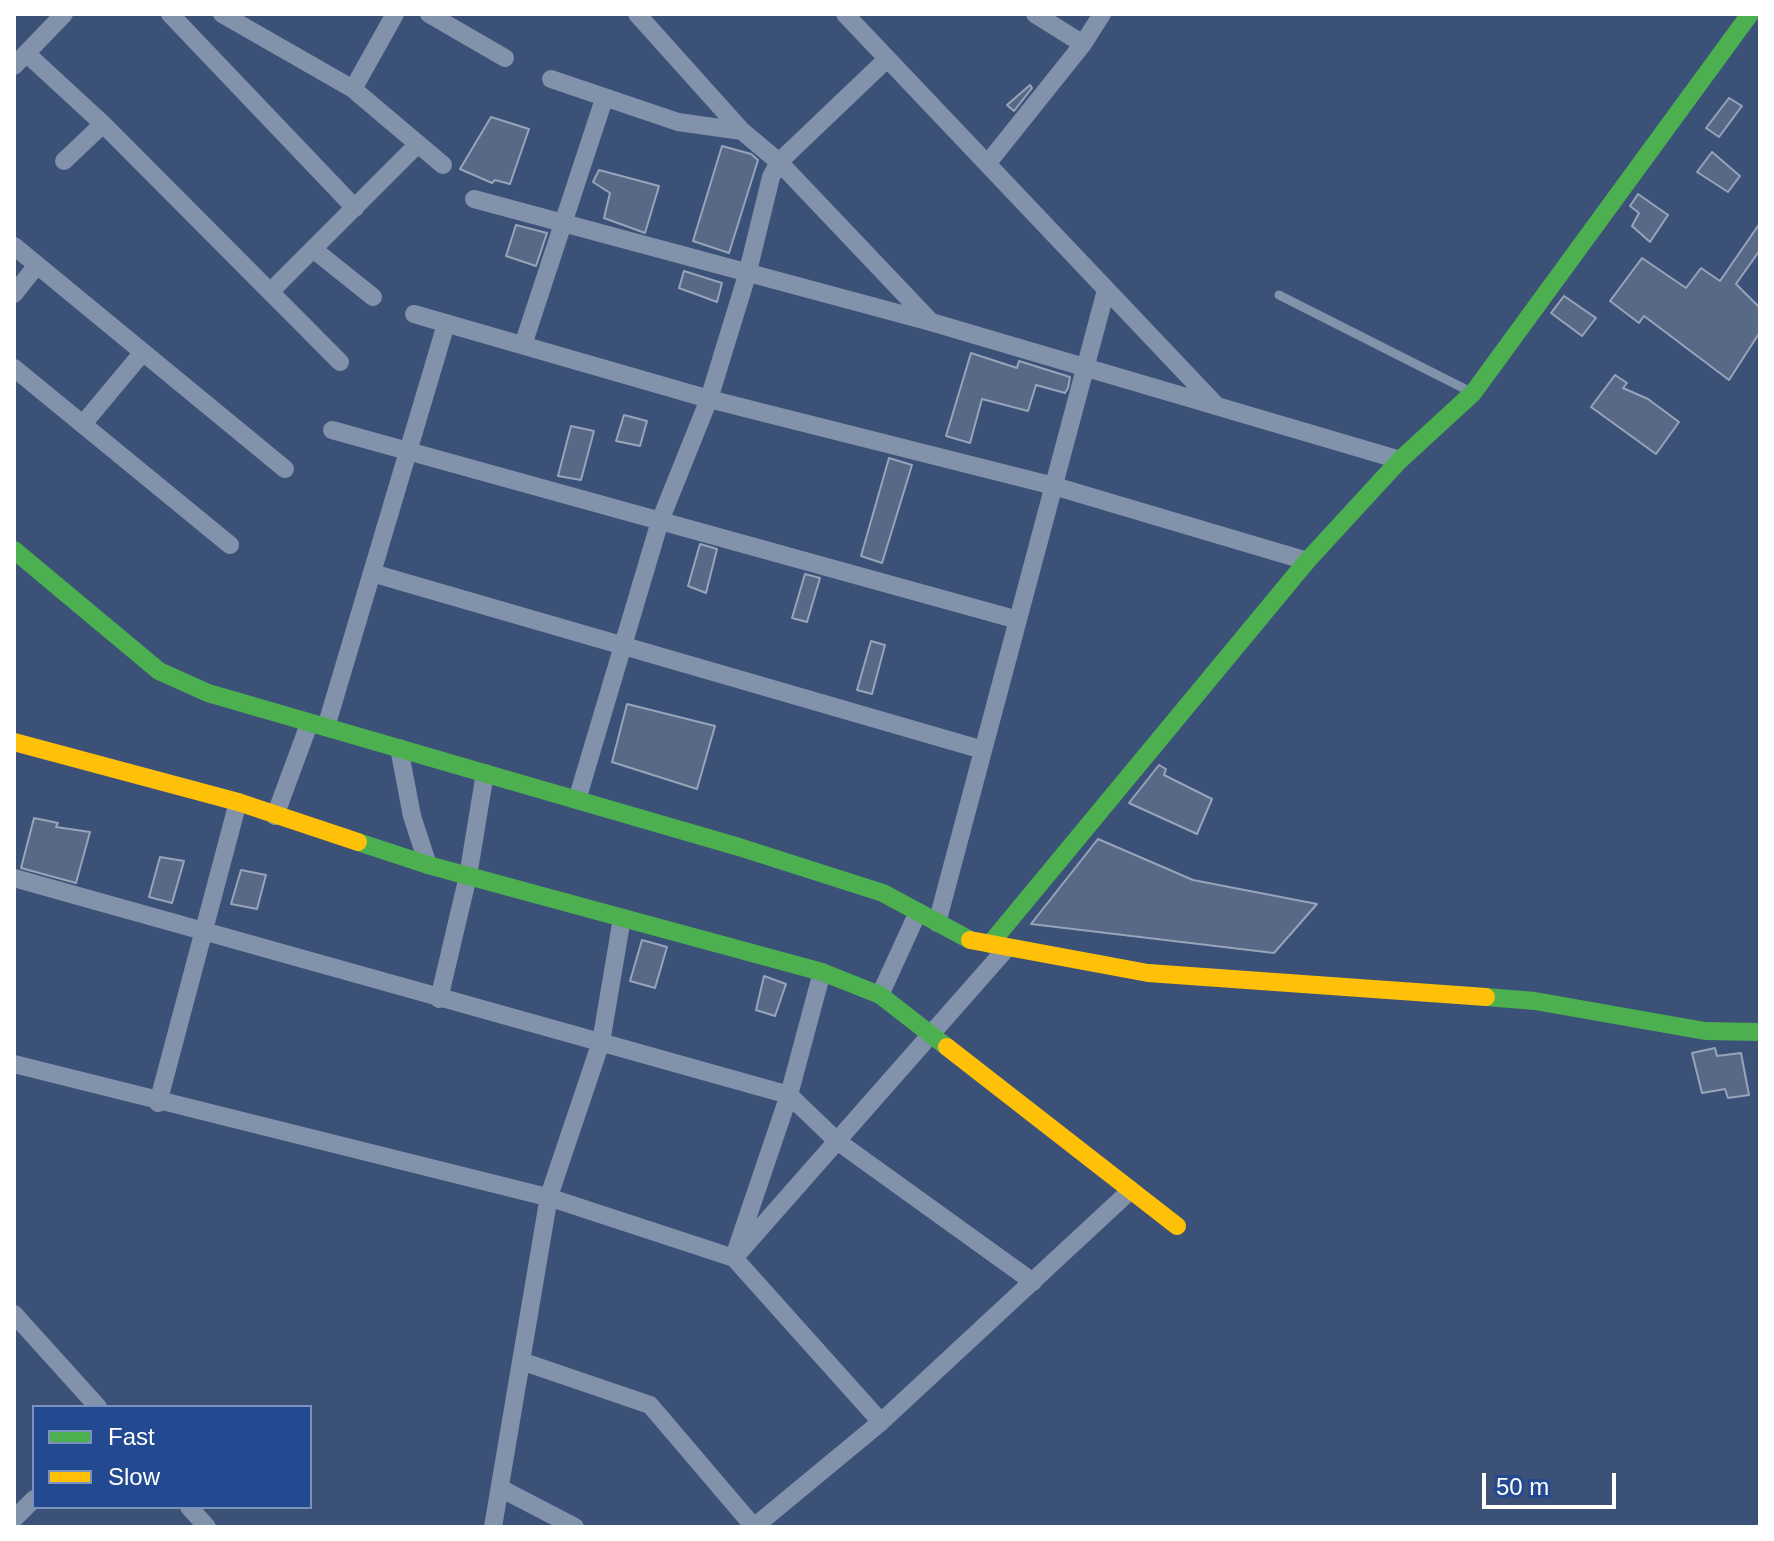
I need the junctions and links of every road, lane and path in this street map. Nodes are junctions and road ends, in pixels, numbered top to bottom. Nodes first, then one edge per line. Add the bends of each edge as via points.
1 (64, 14) edge
2 (170, 14) edge
3 (222, 14) edge
4 (395, 14) edge
5 (429, 14) edge
6 (637, 14) edge
7 (845, 14) edge
8 (1035, 14) edge
9 (1102, 14) edge
10 (1750, 14) edge
11 (1083, 44) junction
12 (505, 58) dead end
13 (20, 59) edge
14 (887, 59) junction
15 (551, 79) dead end
16 (353, 89) junction
17 (604, 99) junction
18 (103, 124) junction
19 (742, 131) junction
20 (418, 144) junction
21 (64, 161) dead end
22 (779, 162) junction
23 (987, 164) junction
24 (443, 165) dead end
25 (474, 199) dead end
26 (355, 208) junction
27 (564, 222) junction
28 (14, 246) edge
29 (313, 249) junction
30 (37, 265) junction
31 (747, 275) junction
32 (1106, 290) junction
33 (270, 292) junction
34 (14, 294) edge
35 (1279, 295) dead end
36 (373, 297) dead end
37 (414, 314) dead end
38 (931, 322) junction
39 (446, 324) junction
40 (523, 345) junction
41 (143, 352) junction
42 (340, 362) dead end
43 (1086, 367) junction
44 (14, 368) edge
45 (1473, 393) junction
46 (709, 399) junction
47 (1215, 405) junction
48 (83, 424) junction
49 (332, 430) dead end
50 (408, 451) junction
51 (1400, 460) junction
52 (285, 469) dead end
53 (1054, 486) junction
54 (660, 521) junction
55 (230, 545) dead end
56 (14, 550) edge
57 (1307, 561) junction
58 (372, 573) junction
59 (1018, 620) junction
60 (623, 646) junction
61 (318, 726) junction
62 (14, 742) edge
63 (399, 748) junction
64 (983, 750) junction
65 (485, 773) junction
66 (577, 800) junction
67 (238, 802) junction
68 (275, 816) junction
69 (428, 865) junction
70 (468, 876) junction
71 (14, 878) edge
72 (918, 912) junction
73 (622, 918) junction
74 (937, 923) junction
75 (204, 930) junction
76 (998, 947) junction
77 (822, 972) junction
78 (880, 995) junction
79 (439, 999) junction
80 (1760, 1032) edge
81 (931, 1034) junction
82 (601, 1042) junction
83 (14, 1064) edge
84 (789, 1095) junction
85 (158, 1103) junction
86 (837, 1141) junction
87 (1131, 1190) junction
88 (551, 1198) junction
89 (1177, 1226) dead end
90 (734, 1258) junction
91 (1033, 1282) junction
92 (14, 1314) edge
93 (521, 1361) junction
94 (96, 1405) edge
95 (881, 1422) junction
96 (500, 1488) junction
97 (32, 1501) edge
98 (191, 1509) edge
99 (14, 1519) edge
100 (207, 1527) edge
101 (493, 1527) edge
102 (575, 1527) edge
103 (754, 1527) edge

1 - 13 street
2 - 26 street
3 - 16 street
4 - 16 street
5 - 12 street
6 - 19 street
7 - 14 street
8 - 11 street
9 - 11 street
10 - 45 street
11 - 23 street
13 - 18 street
14 - 22 street
14 - 23 street
15 - 17 street
16 - 20 street
17 - 19 street via 678,122
17 - 27 street
18 - 21 street
18 - 33 street
19 - 22 street
20 - 24 street
20 - 26 street
22 - 31 street
22 - 38 street
23 - 32 street
25 - 27 street
26 - 29 street
27 - 31 street
27 - 40 street
28 - 30 street
29 - 33 street
29 - 36 street
30 - 34 street
30 - 41 street
31 - 38 street
31 - 46 street
32 - 43 street
32 - 47 street
33 - 42 street
35 - 45 lane
37 - 39 street
38 - 43 street
39 - 40 street
39 - 50 street
40 - 46 street
41 - 48 street
41 - 52 street
43 - 47 street
43 - 53 street
44 - 48 street
45 - 51 street
46 - 53 street
46 - 54 street
47 - 51 street
48 - 55 street
49 - 50 street
50 - 54 street
50 - 58 street
51 - 57 street
53 - 57 street
53 - 59 street
54 - 59 street
54 - 60 street
56 - 61 street via 159,671 208,693
57 - 76 street
58 - 60 street
58 - 61 street
59 - 64 street
60 - 64 street
60 - 66 street
61 - 63 street
61 - 68 street
62 - 67 street
63 - 65 street
63 - 69 street via 409,805
64 - 74 street
65 - 66 street
65 - 70 street
66 - 72 street via 883,893
67 - 68 street
67 - 75 street
68 - 69 street
69 - 70 street
70 - 73 street
70 - 79 street
71 - 75 street
72 - 74 street
72 - 78 street
73 - 77 street
73 - 82 street
74 - 76 street via 963,938
75 - 79 street
75 - 85 street
76 - 80 street via 1148,973 1535,1001 1705,1031
76 - 81 street
77 - 78 street
77 - 84 street
78 - 81 street
79 - 82 street
81 - 86 street
81 - 87 street
82 - 84 street
82 - 88 street
83 - 85 street
84 - 86 street
84 - 90 street
85 - 88 street
86 - 90 street
86 - 91 street
87 - 89 street
87 - 91 street
88 - 90 street
88 - 93 street
90 - 95 street
91 - 95 street
92 - 94 street
93 - 96 street
93 - 103 street via 650,1405
95 - 103 street
96 - 101 street
96 - 102 street
97 - 99 street
98 - 100 street

